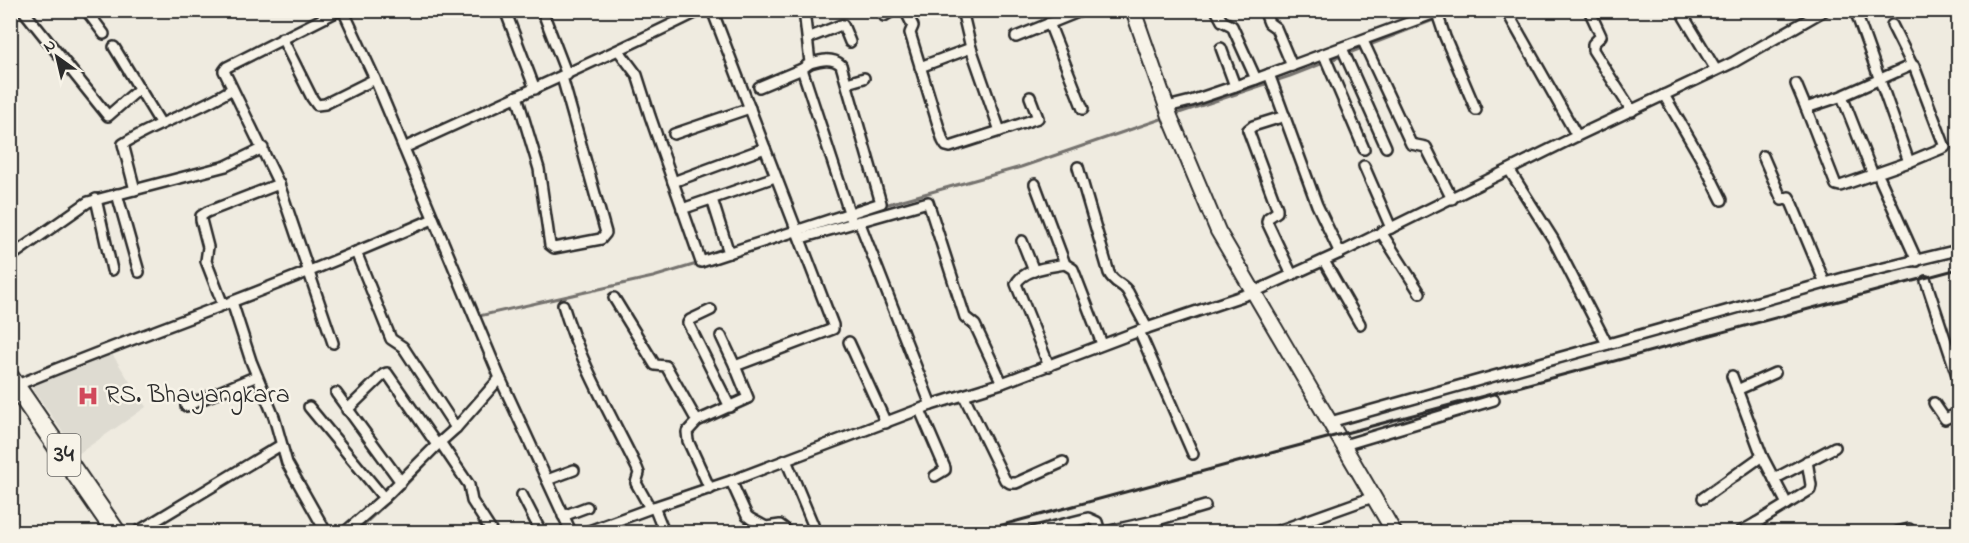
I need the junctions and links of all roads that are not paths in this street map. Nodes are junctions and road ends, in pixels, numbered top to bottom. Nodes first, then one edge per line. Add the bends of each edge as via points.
1 (23, 10) edge
2 (86, 10) edge
3 (342, 10) edge
4 (505, 10) edge
5 (542, 10) edge
6 (700, 10) edge
7 (712, 10) edge
8 (804, 10) edge
9 (894, 10) edge
10 (905, 10) edge
11 (962, 10) edge
12 (1083, 10) edge
13 (1133, 10) edge
14 (1216, 10) edge
15 (1264, 10) edge
16 (1506, 10) edge
17 (1589, 10) edge
18 (1825, 10) edge
19 (1855, 10) edge
20 (1440, 12) edge
21 (1070, 13) edge
22 (884, 16) dead end
23 (1684, 17) dead end
24 (1049, 23) junction
25 (1892, 25) dead end
26 (104, 34) dead end
27 (1016, 37) dead end
28 (282, 38) junction
29 (808, 38) junction
30 (850, 42) dead end
31 (114, 47) dead end
32 (1365, 47) junction
33 (970, 48) junction
34 (1221, 48) dead end
35 (619, 51) junction
36 (1343, 51) junction
37 (1326, 61) junction
38 (1912, 65) junction
39 (806, 66) junction
40 (1292, 66) junction
41 (920, 67) junction
42 (1716, 70) junction
43 (565, 76) junction
44 (864, 78) dead end
45 (1880, 78) junction
46 (375, 79) junction
47 (1256, 79) junction
48 (1271, 79) junction
49 (847, 83) junction
50 (1796, 84) dead end
51 (1235, 86) junction
52 (759, 87) dead end
53 (139, 89) junction
54 (232, 89) junction
55 (535, 89) junction
56 (1664, 95) junction
57 (517, 96) junction
58 (1842, 96) junction
59 (1030, 97) dead end
60 (750, 108) junction
61 (1806, 108) junction
62 (1083, 109) dead end
63 (1476, 110) dead end
64 (1632, 111) junction
65 (1169, 112) junction
66 (1285, 116) junction
67 (161, 124) junction
68 (1000, 131) junction
69 (674, 134) dead end
70 (1577, 136) junction
71 (1386, 147) dead end
72 (262, 148) junction
73 (404, 148) junction
74 (765, 148) junction
75 (1365, 149) dead end
76 (1763, 156) dead end
77 (1909, 162) junction
78 (1078, 166) dead end
79 (1364, 166) dead end
80 (1510, 171) junction
81 (776, 177) junction
82 (1876, 177) junction
83 (673, 182) junction
84 (279, 184) junction
85 (1035, 184) dead end
86 (135, 190) junction
87 (117, 194) junction
88 (96, 199) junction
89 (712, 199) junction
90 (1452, 199) junction
91 (1722, 200) dead end
92 (682, 209) junction
93 (853, 218) junction
94 (433, 219) junction
95 (1391, 228) junction
96 (1382, 232) junction
97 (799, 233) junction
98 (1022, 241) dead end
99 (1959, 250) edge
100 (356, 252) junction
101 (729, 253) junction
102 (1340, 253) junction
103 (10, 256) edge
104 (1324, 261) junction
105 (1917, 261) junction
106 (1065, 264) junction
107 (112, 270) dead end
108 (308, 271) junction
109 (1034, 271) junction
110 (139, 272) dead end
111 (1292, 275) junction
112 (1926, 281) dead end
113 (1825, 283) junction
114 (1254, 292) junction
115 (1420, 293) dead end
116 (614, 298) dead end
117 (227, 304) junction
118 (563, 306) dead end
119 (711, 310) dead end
120 (1360, 324) dead end
121 (1143, 330) junction
122 (721, 336) dead end
123 (849, 342) dead end
124 (333, 343) dead end
125 (1102, 344) junction
126 (1607, 344) junction
127 (735, 366) junction
128 (1049, 366) junction
129 (1775, 373) dead end
130 (257, 376) junction
131 (1732, 376) dead end
132 (1959, 378) edge
133 (498, 380) junction
134 (1002, 383) junction
135 (12, 384) edge
136 (1737, 390) junction
137 (336, 393) dead end
138 (964, 396) junction
139 (1494, 400) dead end
140 (1934, 403) dead end
141 (931, 405) junction
142 (186, 406) dead end
143 (309, 407) dead end
144 (730, 407) junction
145 (347, 410) junction
146 (920, 410) junction
147 (1959, 413) edge
148 (697, 422) junction
149 (1329, 422) junction
150 (886, 423) junction
151 (456, 428) junction
152 (1344, 444) junction
153 (281, 445) junction
154 (441, 445) junction
155 (1835, 447) dead end
156 (1193, 454) dead end
157 (1762, 456) junction
158 (786, 460) junction
159 (1807, 461) junction
160 (1063, 462) dead end
161 (574, 470) dead end
162 (935, 476) dead end
163 (1774, 479) junction
164 (547, 480) junction
165 (730, 481) junction
166 (401, 482) junction
167 (710, 489) junction
168 (522, 495) dead end
169 (1373, 496) junction
170 (384, 498) junction
171 (1703, 498) dead end
172 (1788, 504) junction
173 (1205, 506) dead end
174 (587, 507) dead end
175 (652, 508) junction
176 (563, 516) junction
177 (1154, 521) junction
178 (1756, 523) junction
179 (1058, 529) edge
180 (116, 532) edge
181 (137, 532) edge
182 (326, 532) edge
183 (345, 532) edge
184 (492, 532) edge
185 (541, 532) edge
186 (571, 532) edge
187 (586, 532) edge
188 (664, 532) edge
189 (786, 532) edge
190 (816, 532) edge
191 (1032, 532) edge
192 (1100, 532) edge
193 (1105, 532) edge
194 (1158, 532) edge
195 (1275, 532) edge
196 (1394, 532) edge
197 (1740, 532) edge
198 (1762, 532) edge
199 (1897, 532) edge
200 (1912, 532) edge

1 - 53 street via 108,116
2 - 26 street
3 - 28 street
3 - 46 street
4 - 55 street
5 - 43 street
6 - 35 street
7 - 60 street
8 - 29 street
9 - 22 street
10 - 41 street via 913,26 910,33
11 - 33 street
12 - 21 street
13 - 65 main road
14 - 47 street via 1222,21 1232,26
15 - 40 street
16 - 70 street
17 - 64 street via 1601,36 1593,50
18 - 42 street
19 - 45 street
20 - 32 street
20 - 63 street via 1444,37
21 - 24 street
23 - 42 street
24 - 27 street
24 - 62 street
25 - 38 street
28 - 46 street via 317,105
28 - 54 street via 224,69
29 - 30 street via 843,25
29 - 39 street
31 - 53 street
32 - 36 street
32 - 90 street via 1411,144 1426,147
33 - 41 street
33 - 68 street
34 - 51 street
35 - 43 street
35 - 83 street via 637,75
36 - 37 street
36 - 71 street
37 - 40 street
37 - 75 street
38 - 45 street
38 - 77 street via 1946,146
39 - 49 street via 829,60 838,62
39 - 52 street
39 - 93 street
40 - 48 street
41 - 68 street via 946,146
42 - 56 street
43 - 55 street
43 - 57 street via 606,233 601,239 554,248 550,245 539,169
44 - 49 street
45 - 58 street
45 - 77 street
46 - 73 street
47 - 48 street
47 - 51 street
48 - 66 street
49 - 93 street via 881,202
50 - 61 street
51 - 65 street
53 - 67 street
54 - 67 street via 207,105
54 - 72 street
55 - 57 street
56 - 64 street
56 - 91 street
57 - 73 street
58 - 61 street
58 - 82 street
59 - 68 street via 1038,118
60 - 69 street
60 - 74 street
61 - 82 street via 1836,185
64 - 70 street
65 - 114 main road via 1218,231
66 - 102 street via 1317,205
66 - 111 street via 1248,130 1277,208 1267,222
67 - 86 street via 122,146
70 - 80 street
72 - 84 street
72 - 86 street via 226,166
73 - 94 street
74 - 81 street
74 - 83 street
76 - 113 street via 1782,200 1794,195
77 - 82 street
78 - 121 street via 1109,273 1128,292
79 - 95 street
80 - 90 street
80 - 126 street via 1553,238
81 - 89 street
81 - 97 street
82 - 105 street
83 - 92 street
84 - 108 street
84 - 117 street via 201,216 208,247 206,261
85 - 106 street
86 - 87 street
87 - 88 street
87 - 110 street
88 - 103 street
88 - 107 street
89 - 92 street
89 - 101 street
90 - 95 street
92 - 101 street via 701,262
93 - 97 street
93 - 134 street via 928,202 965,317 975,323
93 - 141 street
94 - 100 street
94 - 133 street
95 - 96 street
96 - 102 street
96 - 115 street
97 - 101 street
97 - 127 street via 833,329
98 - 109 street
99 - 105 street
100 - 108 street
100 - 151 street via 391,339 403,347
102 - 104 street
104 - 111 street
104 - 120 street
105 - 113 street
106 - 109 street
106 - 125 street via 1072,269
108 - 117 street
108 - 124 street
109 - 128 street via 1016,284
111 - 114 street
112 - 132 street
113 - 126 street
114 - 121 street
114 - 149 main road
116 - 148 street via 655,365 666,366
117 - 130 street
117 - 135 street
118 - 175 street via 589,371 639,472 635,480
119 - 144 street via 688,323
121 - 125 street
121 - 156 street
122 - 127 street
123 - 150 street
125 - 128 street
126 - 149 street
127 - 144 street via 748,398
128 - 134 street
129 - 136 street
130 - 142 street
130 - 153 street
131 - 136 street
133 - 151 street
133 - 164 street
134 - 138 street
135 - 180 highway, 34
136 - 157 street
137 - 145 street
138 - 141 street
138 - 160 street via 1005,480 1016,483
139 - 152 street
140 - 147 street via 1945,419
141 - 146 street
143 - 170 street
144 - 148 street
145 - 154 street via 387,373
145 - 166 street
146 - 150 street
146 - 162 street via 945,468
148 - 167 street via 689,427 687,436
149 - 152 main road
150 - 158 street
151 - 154 street
152 - 169 main road
153 - 181 street
153 - 182 street
154 - 166 street
154 - 184 street via 469,485 472,501
155 - 159 street
157 - 163 street
157 - 171 street
158 - 165 street
158 - 190 street
159 - 163 street
159 - 172 street via 1809,490
161 - 164 street
163 - 172 street
164 - 176 street
165 - 167 street
165 - 189 street via 747,516 766,527 780,525
166 - 170 street
167 - 175 street
168 - 185 street
169 - 195 street
169 - 196 main road
170 - 183 street
172 - 178 street
173 - 177 street
174 - 176 street
175 - 187 street
175 - 188 street
176 - 186 street
177 - 193 street
177 - 194 street
178 - 197 street
178 - 198 street
179 - 191 street
179 - 192 street via 1088,518 1097,522
199 - 200 street

